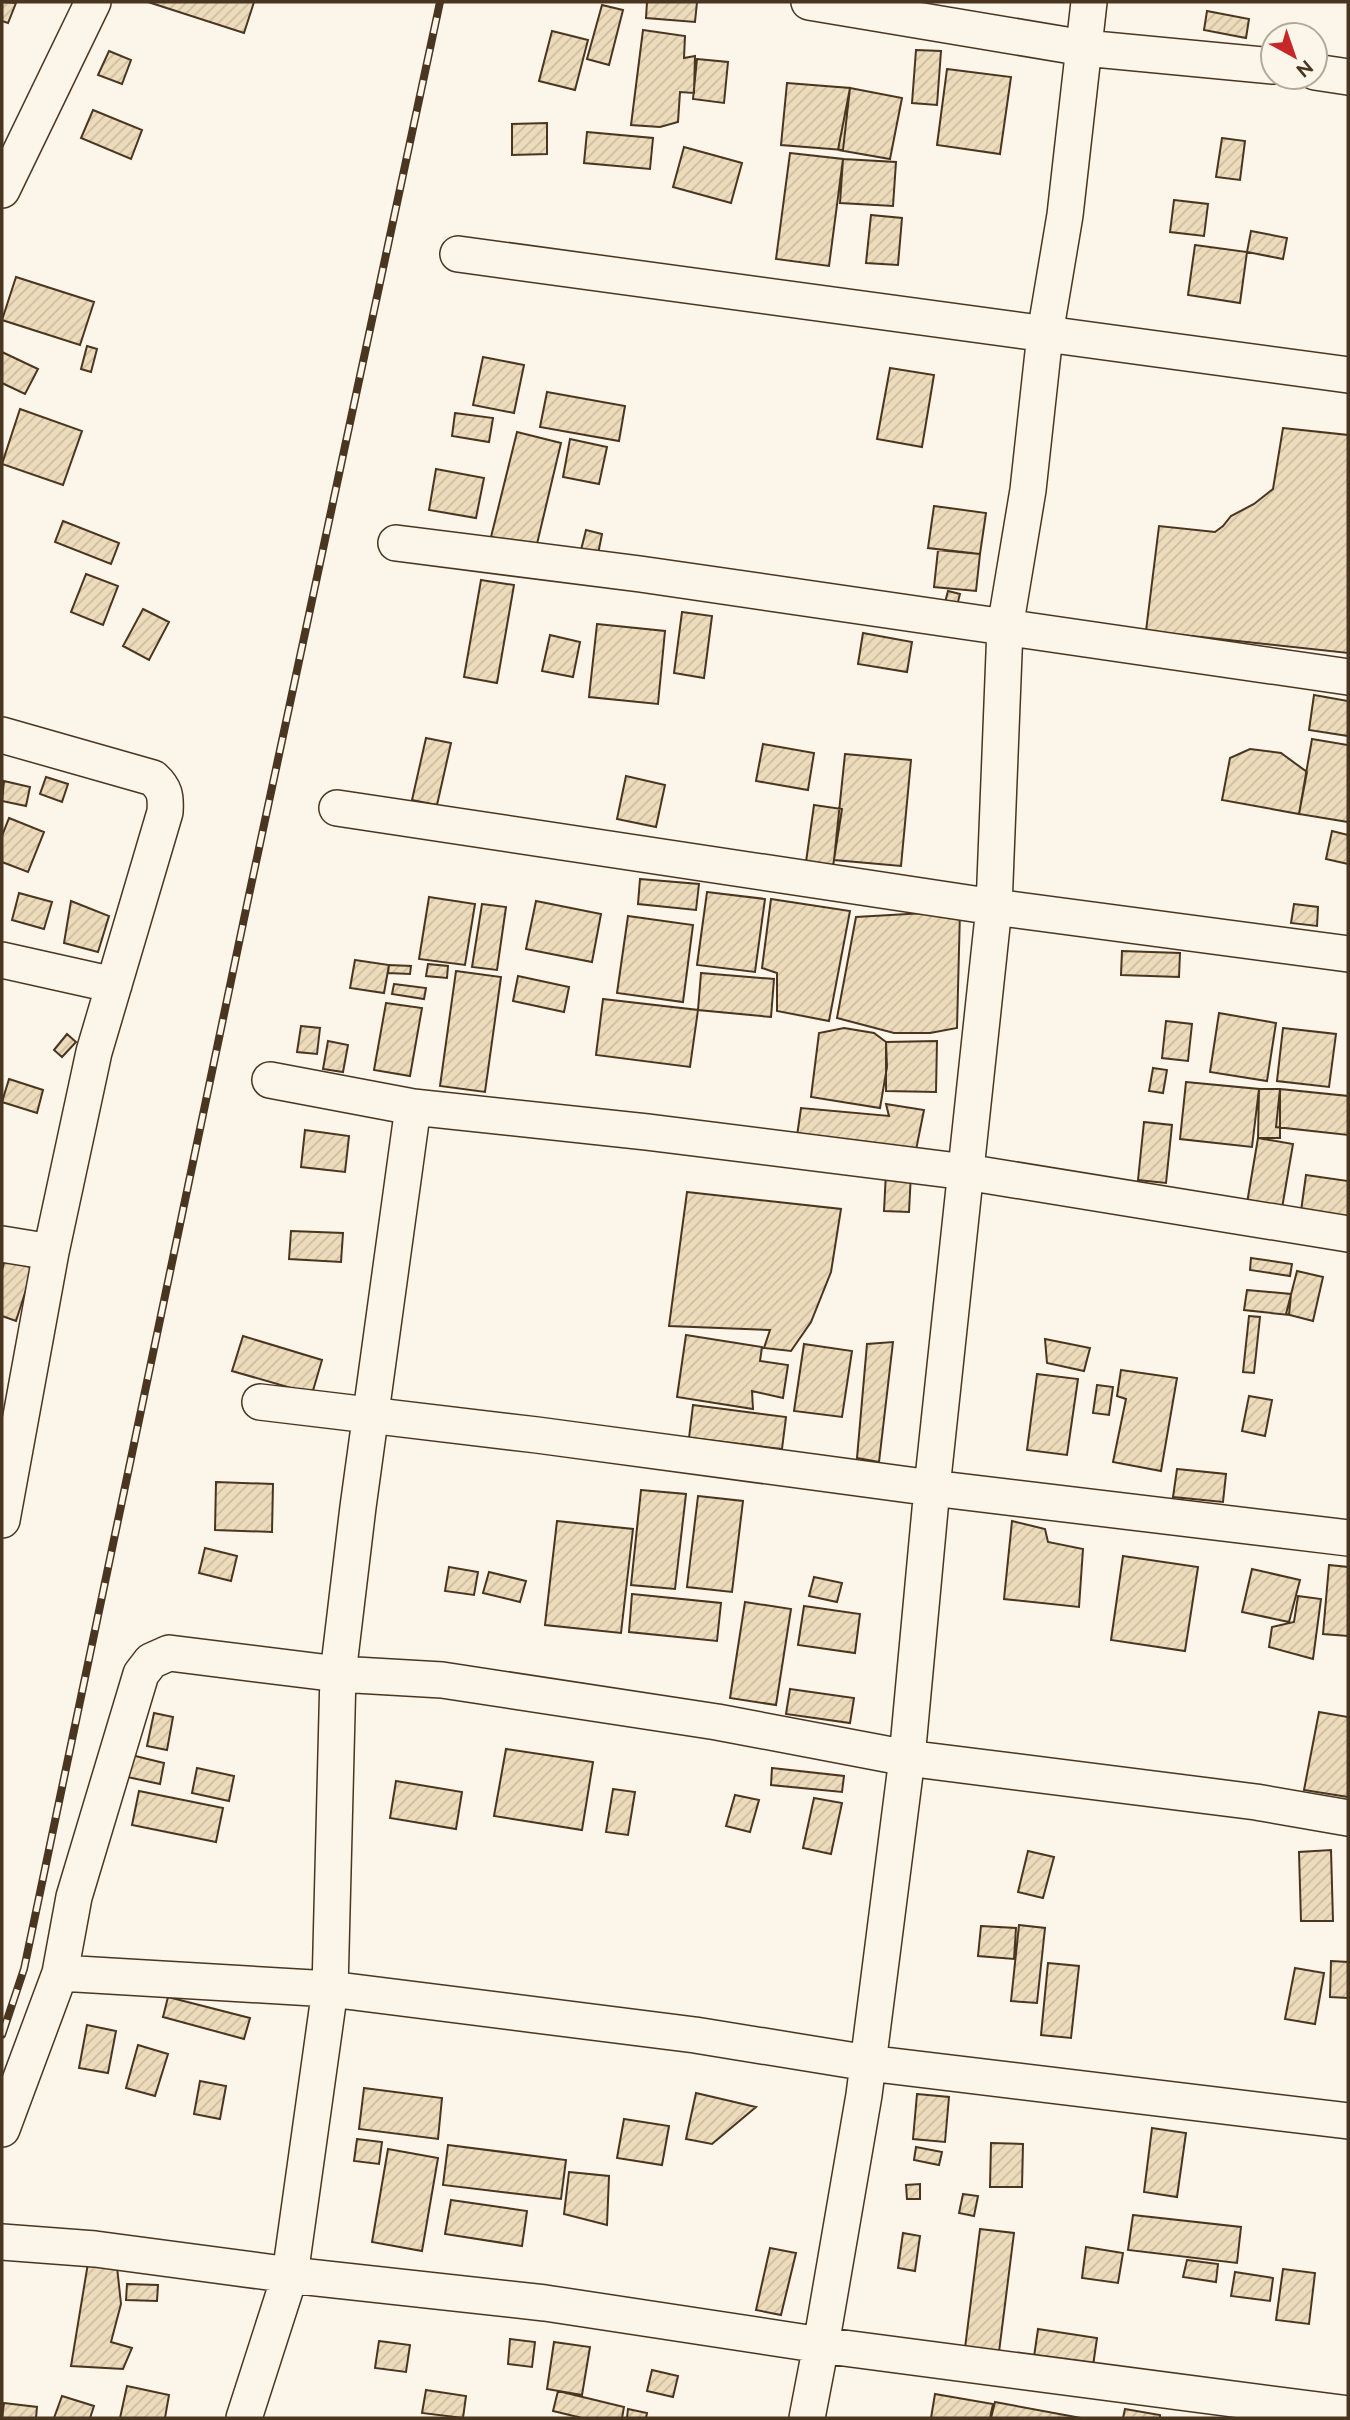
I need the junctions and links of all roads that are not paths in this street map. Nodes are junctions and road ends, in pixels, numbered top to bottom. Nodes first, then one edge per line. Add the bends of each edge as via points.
1 (93, 2) edge
2 (809, 2) edge
3 (1089, 2) edge
4 (1084, 48) junction
5 (1259, 65) edge
6 (1329, 74) edge
7 (1348, 76) edge
8 (13, 137) edge
9 (2, 190) edge
10 (458, 254) dead end
11 (1045, 334) junction
12 (1348, 375) edge
13 (396, 543) dead end
14 (1005, 628) junction
15 (1348, 677) edge
16 (2, 736) edge
17 (337, 808) dead end
18 (994, 907) junction
19 (1348, 954) edge
20 (2, 960) edge
21 (114, 985) junction
22 (270, 1080) dead end
23 (413, 1107) junction
24 (966, 1172) junction
25 (1348, 1234) edge
26 (2, 1244) edge
27 (51, 1252) junction
28 (260, 1402) dead end
29 (371, 1417) junction
30 (932, 1488) junction
31 (2, 1511) edge
32 (1348, 1538) edge
33 (338, 1674) junction
34 (907, 1759) junction
35 (1348, 1818) edge
36 (60, 1973) junction
37 (330, 1989) junction
38 (868, 2063) junction
39 (1348, 2121) edge
40 (2, 2129) edge
41 (2, 2242) edge
42 (290, 2275) junction
43 (821, 2345) junction
44 (1348, 2414) edge
45 (244, 2418) edge
46 (807, 2418) edge

1 - 8 street
2 - 4 street
3 - 4 street
4 - 5 street
4 - 11 street via 1065,215
6 - 7 street
8 - 9 street
10 - 11 street
11 - 12 street
11 - 14 street via 1028,490
13 - 14 street
14 - 15 street
14 - 18 street
16 - 21 street via 153,778 163,787 164,812
17 - 18 street
18 - 19 street
18 - 24 street
20 - 21 street
21 - 27 street via 94,1052
22 - 23 street
23 - 24 street
23 - 29 street
24 - 25 street
24 - 30 street
26 - 27 street
27 - 31 street
28 - 29 street
29 - 30 street
29 - 33 street
30 - 32 street
30 - 34 street
33 - 34 street via 483,1687 717,1722
33 - 36 street via 169,1653 151,1661 141,1674 74,1897
33 - 37 street
34 - 35 street via 1256,1802
34 - 38 street
36 - 37 street
36 - 40 street
37 - 38 street via 695,2035
37 - 42 street
38 - 39 street
38 - 43 street
41 - 42 street via 95,2249
42 - 43 street via 545,2303
42 - 45 street
43 - 44 street
43 - 46 street

